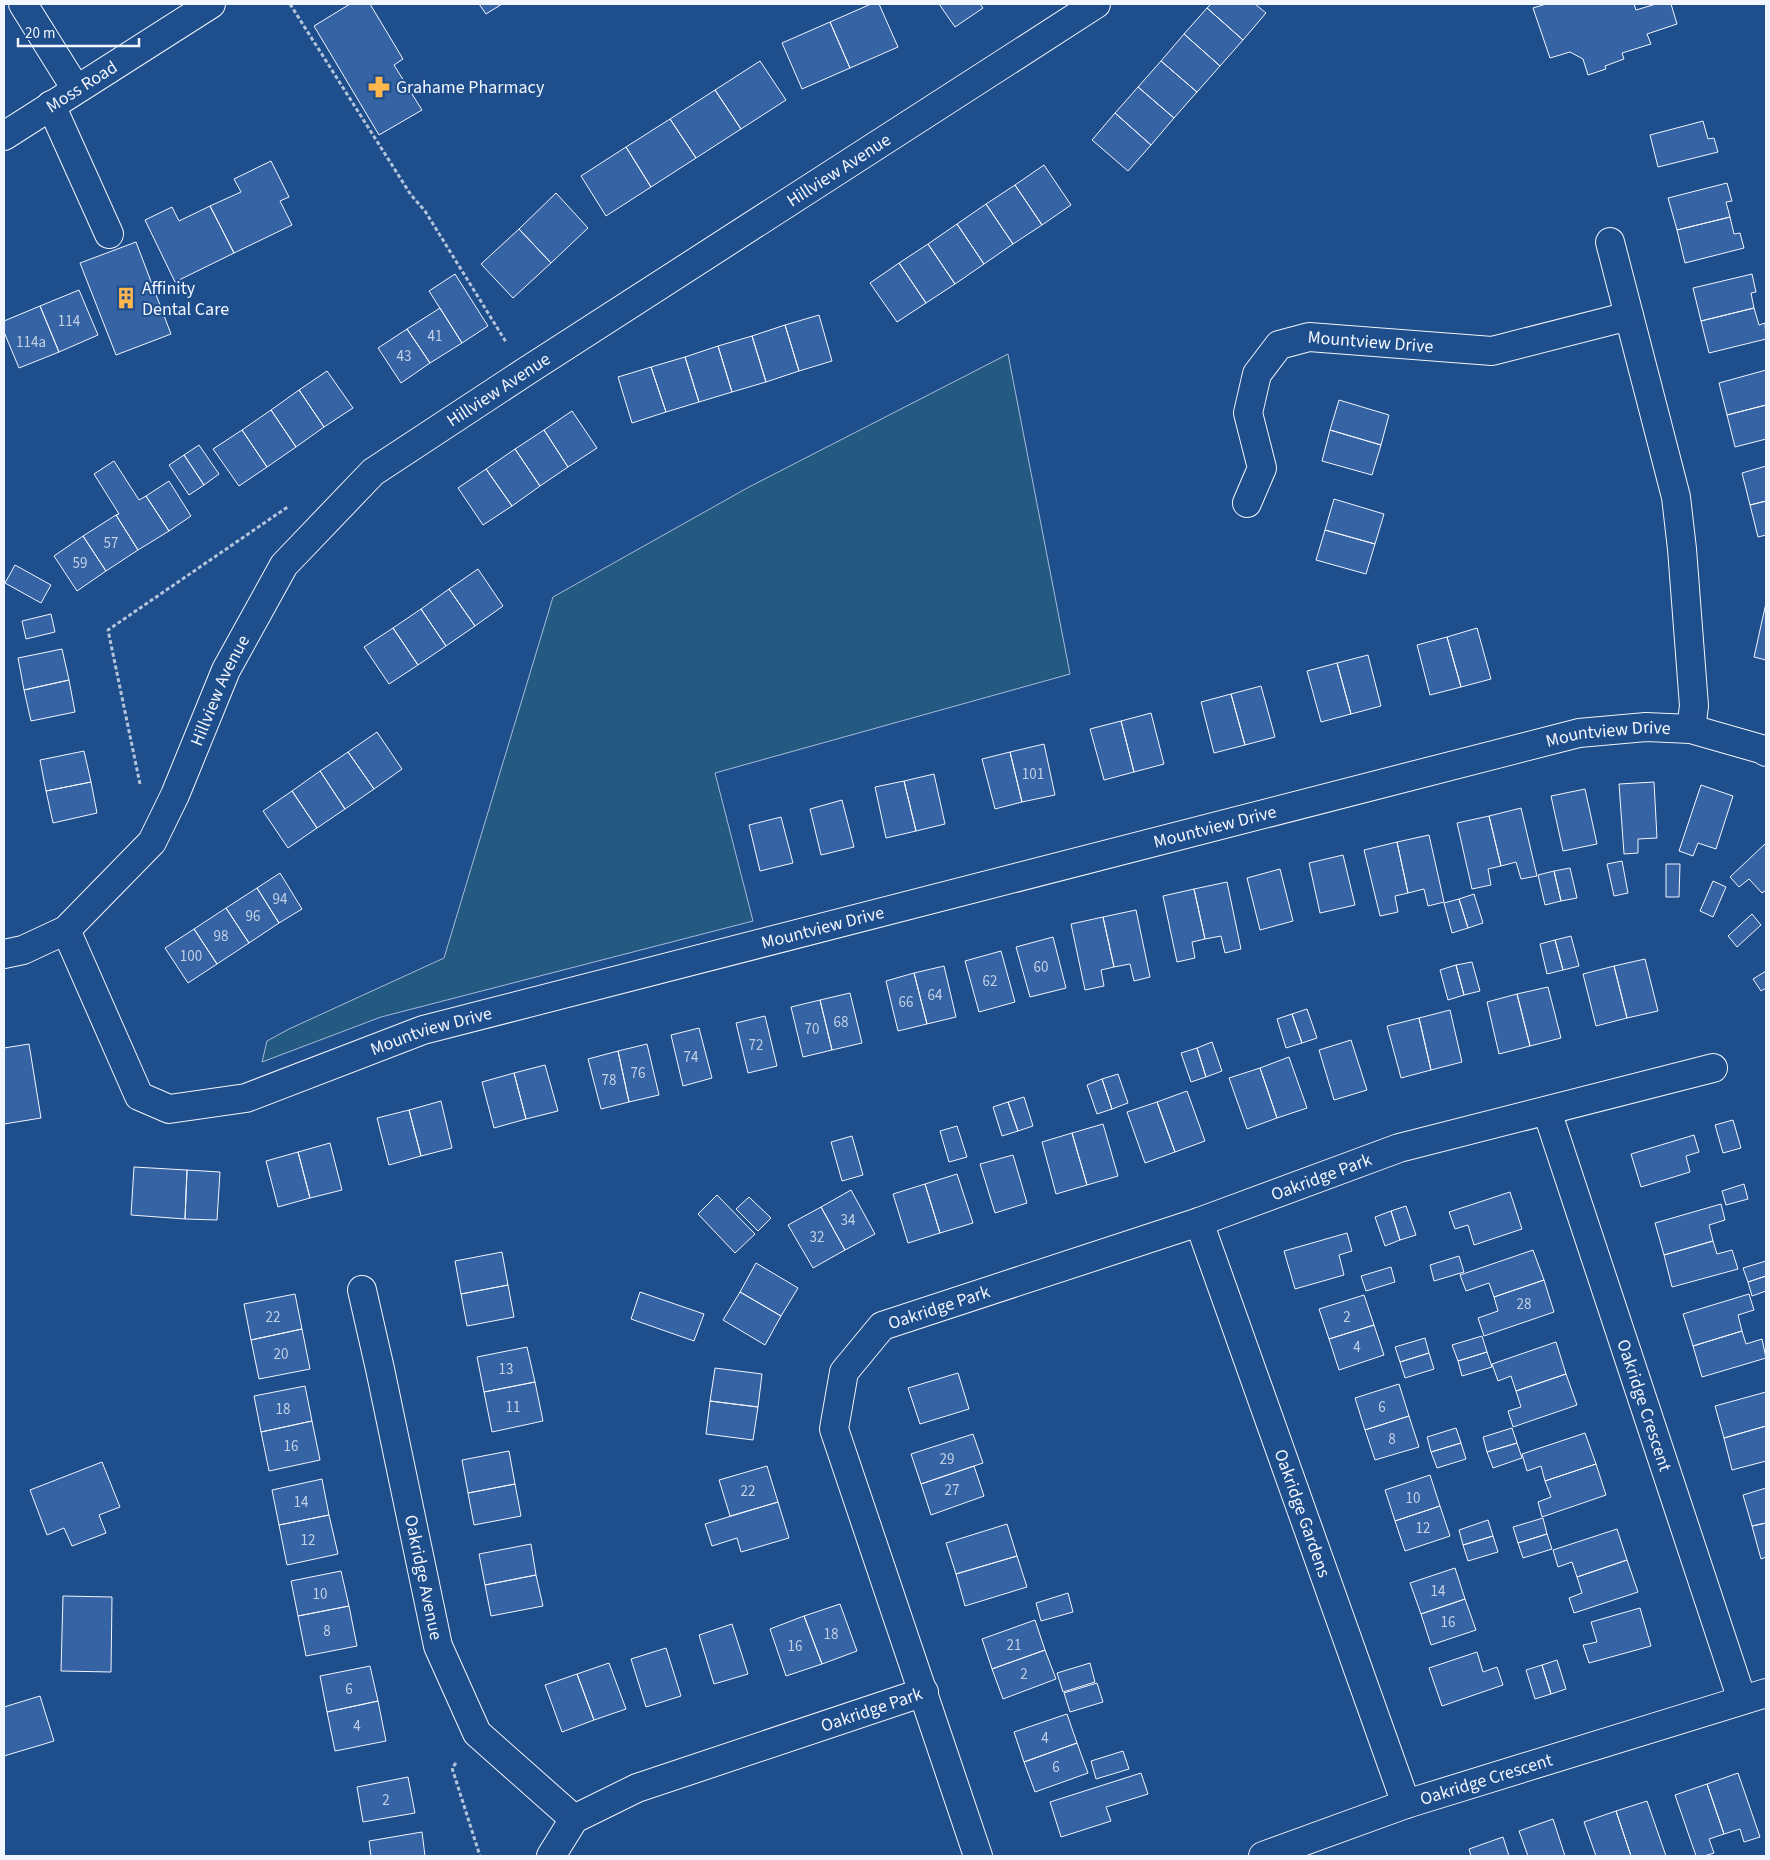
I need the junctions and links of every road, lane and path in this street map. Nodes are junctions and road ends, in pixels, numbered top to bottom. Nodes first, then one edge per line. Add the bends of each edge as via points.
1 (23, 4) edge
2 (211, 4) edge
3 (290, 4) edge
4 (1096, 4) edge
5 (76, 89) junction
6 (51, 105) junction
7 (4, 136) edge
8 (110, 234) dead end
9 (1610, 242) dead end
10 (1629, 316) junction
11 (524, 372) junction
12 (1247, 503) dead end
13 (292, 504) dead end
14 (1691, 729) junction
15 (1766, 752) edge
16 (140, 784) dead end
17 (66, 930) junction
18 (4, 954) edge
19 (1713, 1068) dead end
20 (1547, 1111) junction
21 (1199, 1222) junction
22 (362, 1290) dead end
23 (924, 1692) junction
24 (1754, 1696) edge
25 (477, 1733) junction
26 (1406, 1804) junction
27 (574, 1818) junction
28 (480, 1856) edge
29 (550, 1856) edge
30 (978, 1856) edge
31 (1263, 1856) edge

1 - 5 street
2 - 5 street, Moss Road
3 - 11 path via 410,195 425,211
4 - 11 street, Hillview Avenue
5 - 6 street, Moss Road
6 - 7 street, Moss Road
6 - 8 street
9 - 10 street, Mountview Drive
10 - 12 street, Mountview Drive via 1492,351 1308,337 1279,345 1257,374 1248,413 1262,468
10 - 14 street, Mountview Drive via 1676,497 1694,706
11 - 17 street, Hillview Avenue via 373,472 284,565 226,670 175,795 152,842
13 - 16 path via 108,630
14 - 15 street, Mountview Drive
14 - 17 street, Mountview Drive via 1646,727 1579,733 423,1030 246,1098 169,1109 139,1096
17 - 18 street via 24,950
19 - 20 street, Oakridge Park
20 - 21 street, Oakridge Park via 1400,1148
20 - 24 street, Oakridge Crescent
21 - 23 street, Oakridge Park via 882,1326 844,1372 834,1429
21 - 26 street, Oakridge Gardens
22 - 25 street, Oakridge Avenue via 438,1646
23 - 27 street, Oakridge Park via 637,1788
23 - 30 street
24 - 26 street, Oakridge Crescent
25 - 27 street, Oakridge Avenue
25 - 28 path via 452,1768
26 - 31 street, Oakridge Crescent
27 - 29 street

